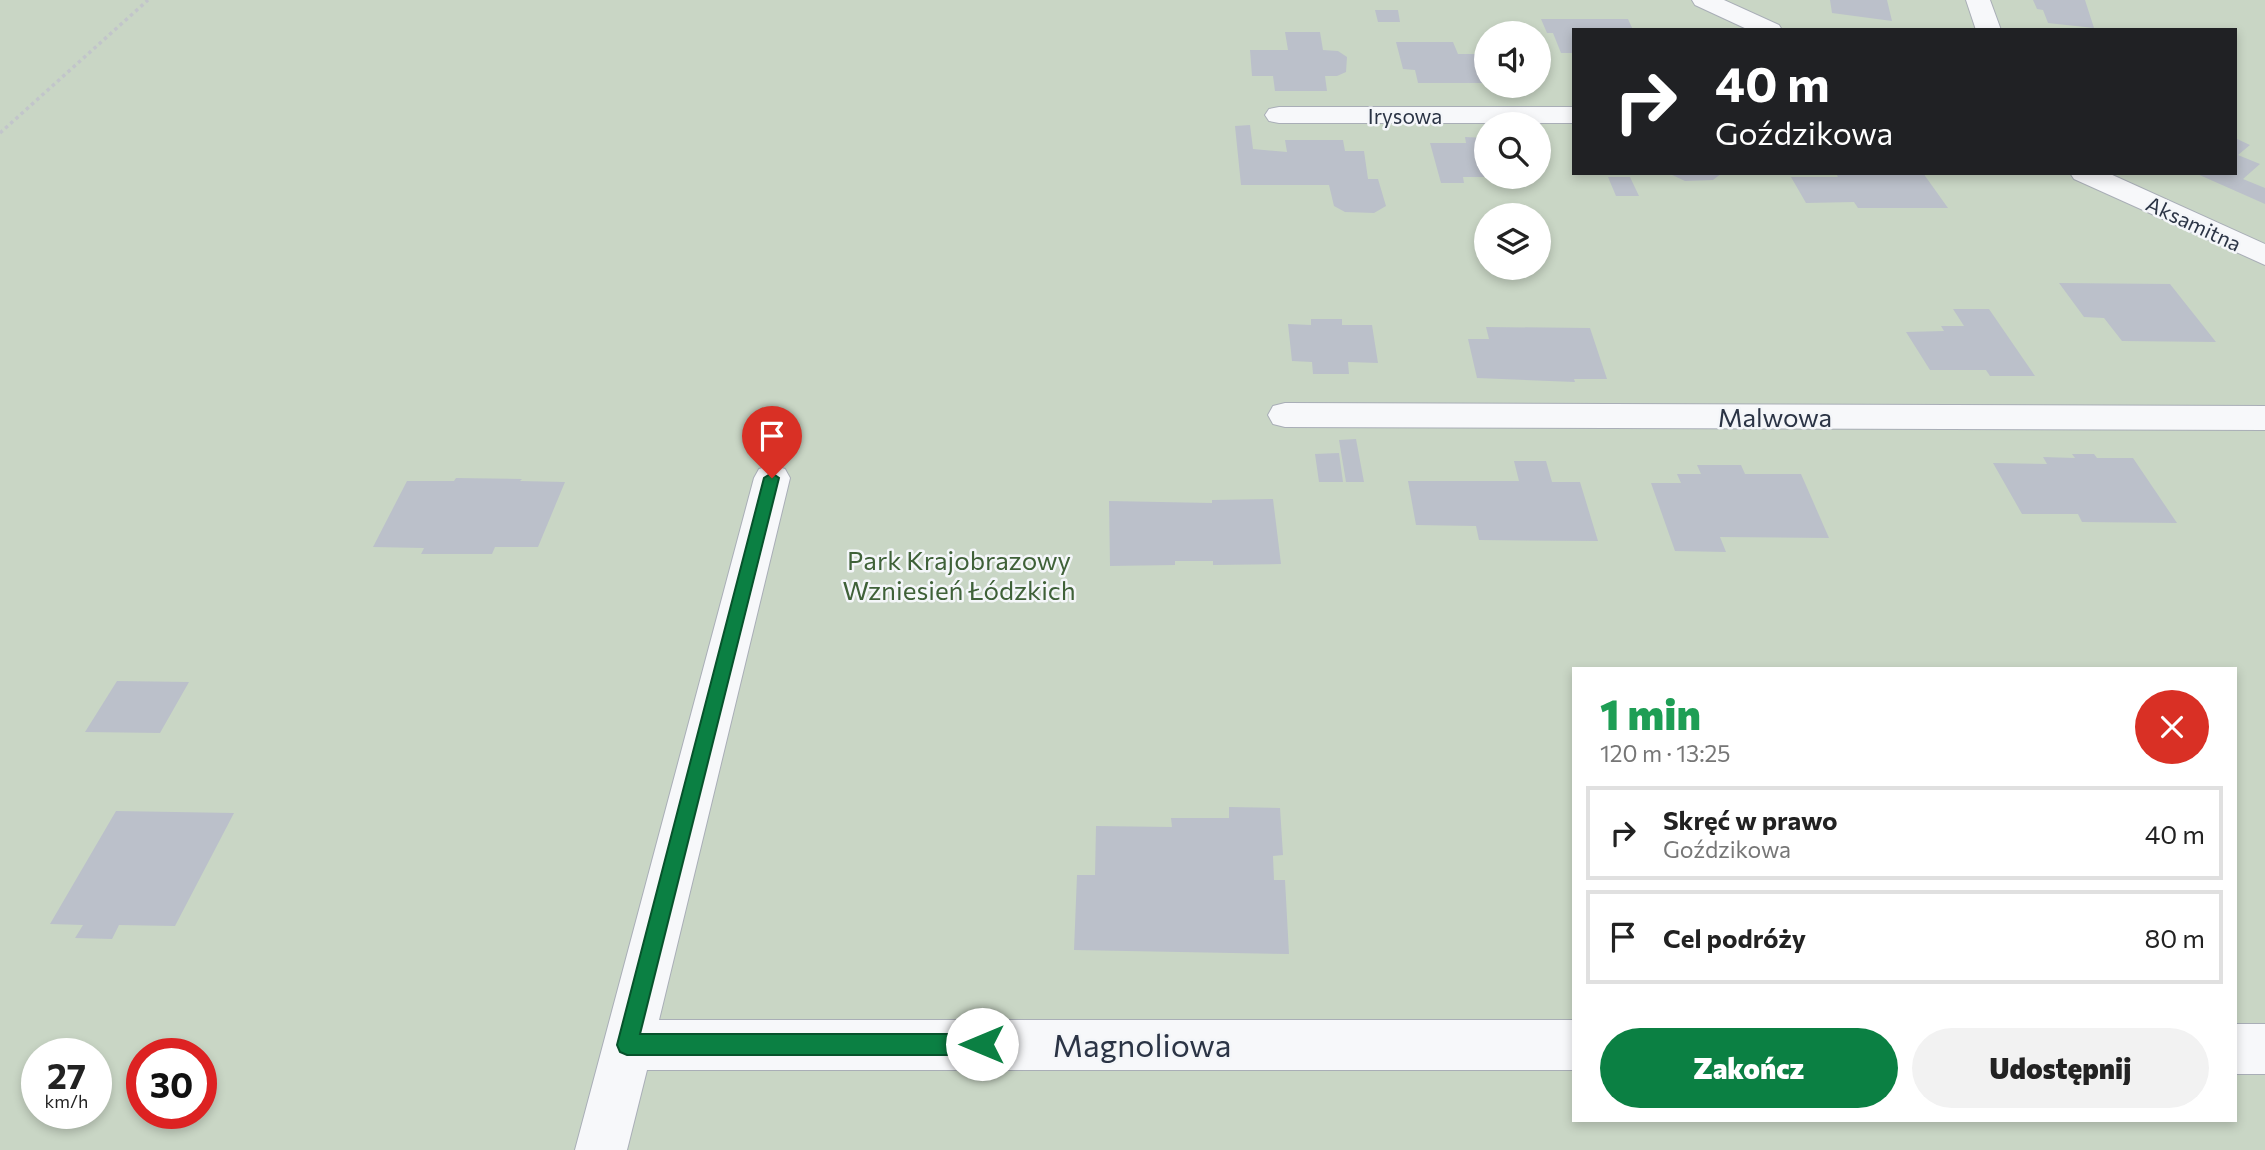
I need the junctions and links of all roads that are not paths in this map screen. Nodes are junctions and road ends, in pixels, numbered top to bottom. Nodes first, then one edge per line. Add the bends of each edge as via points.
1 (1704, 0) edge
2 (1978, 0) edge
3 (1765, 28) edge
4 (1988, 28) edge
5 (1279, 115) dead end
6 (1572, 115) edge
7 (2088, 175) edge
8 (2265, 256) edge
9 (1285, 415) dead end
10 (2265, 418) edge
11 (772, 478) dead end
12 (627, 1045) junction
13 (1572, 1045) edge
14 (2237, 1049) edge
15 (2265, 1049) edge
16 (601, 1150) edge

1 - 3 street
2 - 4 street
5 - 6 street, Irysowa
7 - 8 street, Aksamitna
9 - 10 street, Malwowa
11 - 12 street
12 - 13 street, Magnoliowa
12 - 16 street
14 - 15 street

